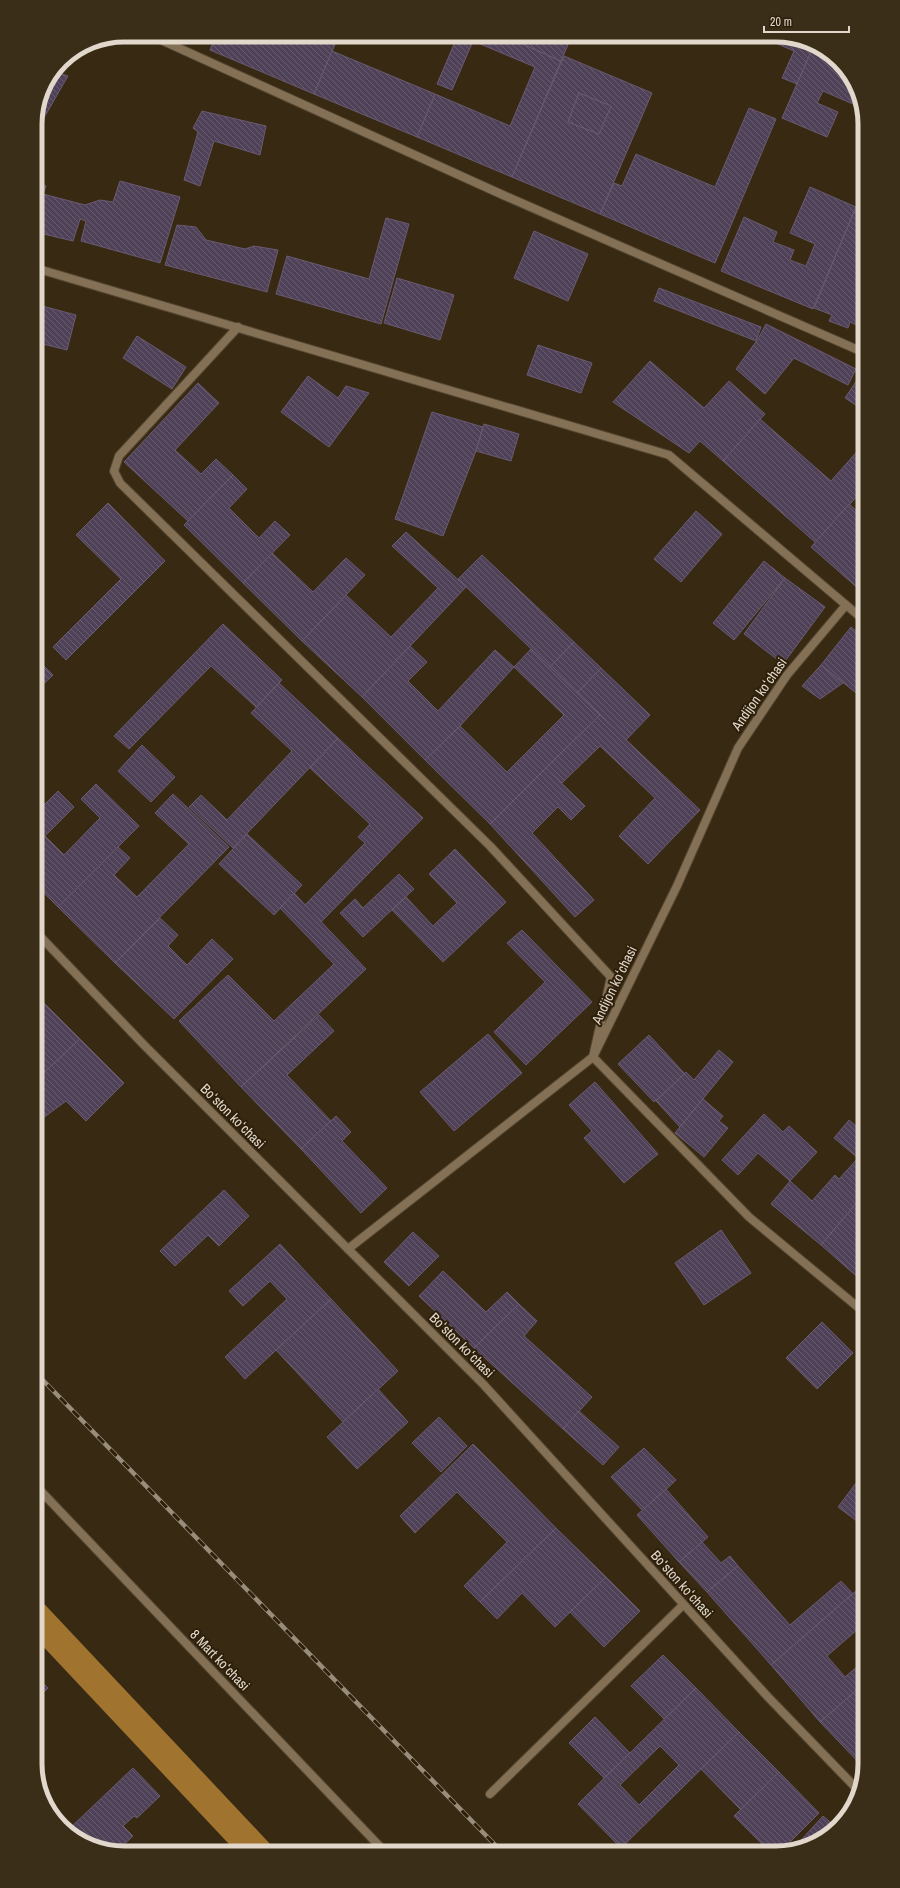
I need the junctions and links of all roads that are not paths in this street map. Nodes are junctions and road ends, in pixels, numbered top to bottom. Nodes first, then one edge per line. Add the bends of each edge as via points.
1 (168, 42) edge
2 (42, 270) edge
3 (238, 327) junction
4 (858, 350) edge
5 (846, 605) junction
6 (858, 615) edge
7 (42, 938) edge
8 (593, 1057) junction
9 (348, 1249) junction
10 (858, 1307) edge
11 (42, 1492) edge
12 (683, 1605) junction
13 (855, 1787) edge
14 (490, 1794) dead end
15 (379, 1846) edge

1 - 4 street via 496,192
2 - 3 street
3 - 5 street via 669,455
3 - 8 street via 119,456 114,471 120,483 490,846 612,977
5 - 6 street
5 - 8 street, Andijon koʻchasi via 787,675 738,748 677,886
7 - 9 street, Boʻston koʻchasi via 149,1050
8 - 9 street
8 - 10 street via 749,1217
9 - 12 street, Boʻston koʻchasi via 484,1384
11 - 15 street, 8 Mart koʻchasi
12 - 13 street, Boʻston koʻchasi
12 - 14 street

